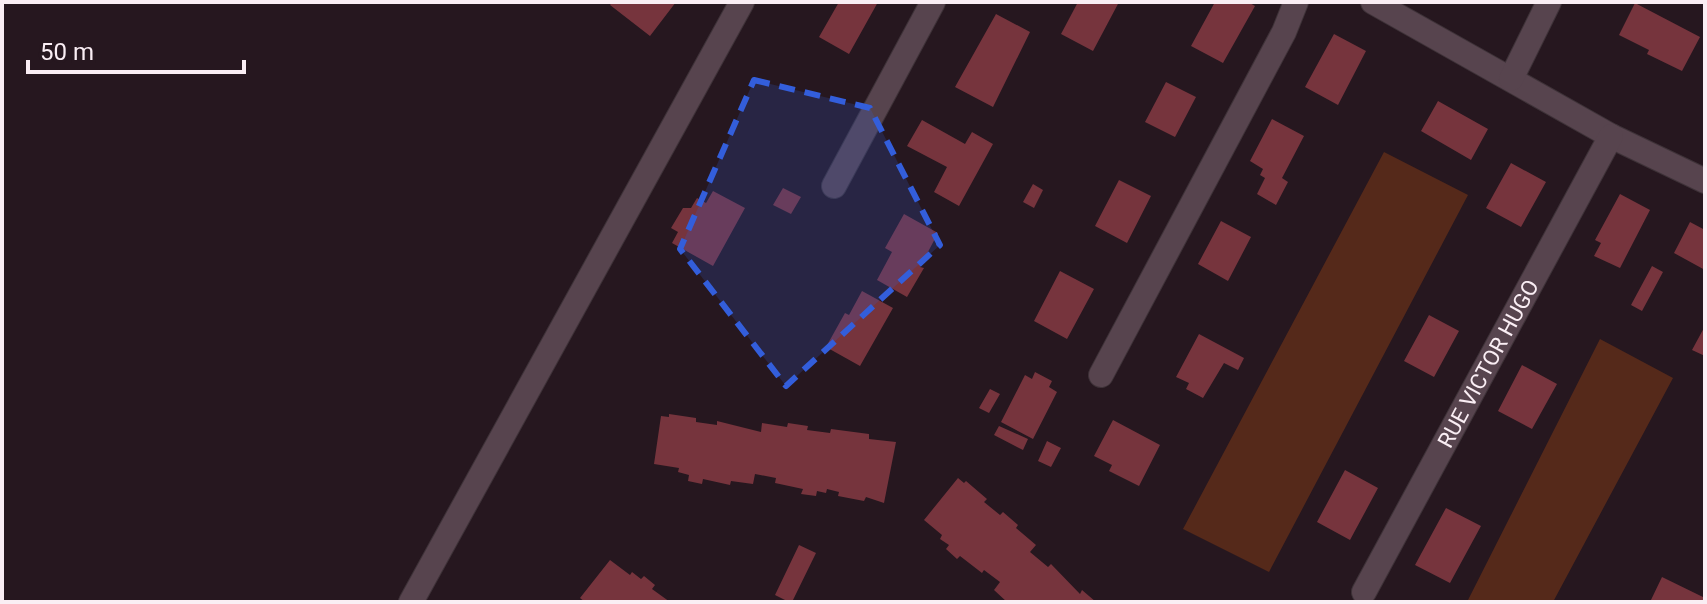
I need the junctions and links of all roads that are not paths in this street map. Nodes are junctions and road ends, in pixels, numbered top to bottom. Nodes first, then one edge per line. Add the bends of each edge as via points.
1 (742, 2) edge
2 (933, 2) edge
3 (1296, 2) edge
4 (1373, 2) edge
5 (1549, 2) edge
6 (1511, 79) junction
7 (1611, 136) junction
8 (1705, 181) edge
9 (834, 186) dead end
10 (1101, 375) dead end
11 (1364, 592) dead end
12 (411, 602) edge

1 - 12 street
2 - 9 street
3 - 10 street
4 - 6 street
5 - 6 street
6 - 7 street
7 - 8 street
7 - 11 street, RUE VICTOR HUGO

